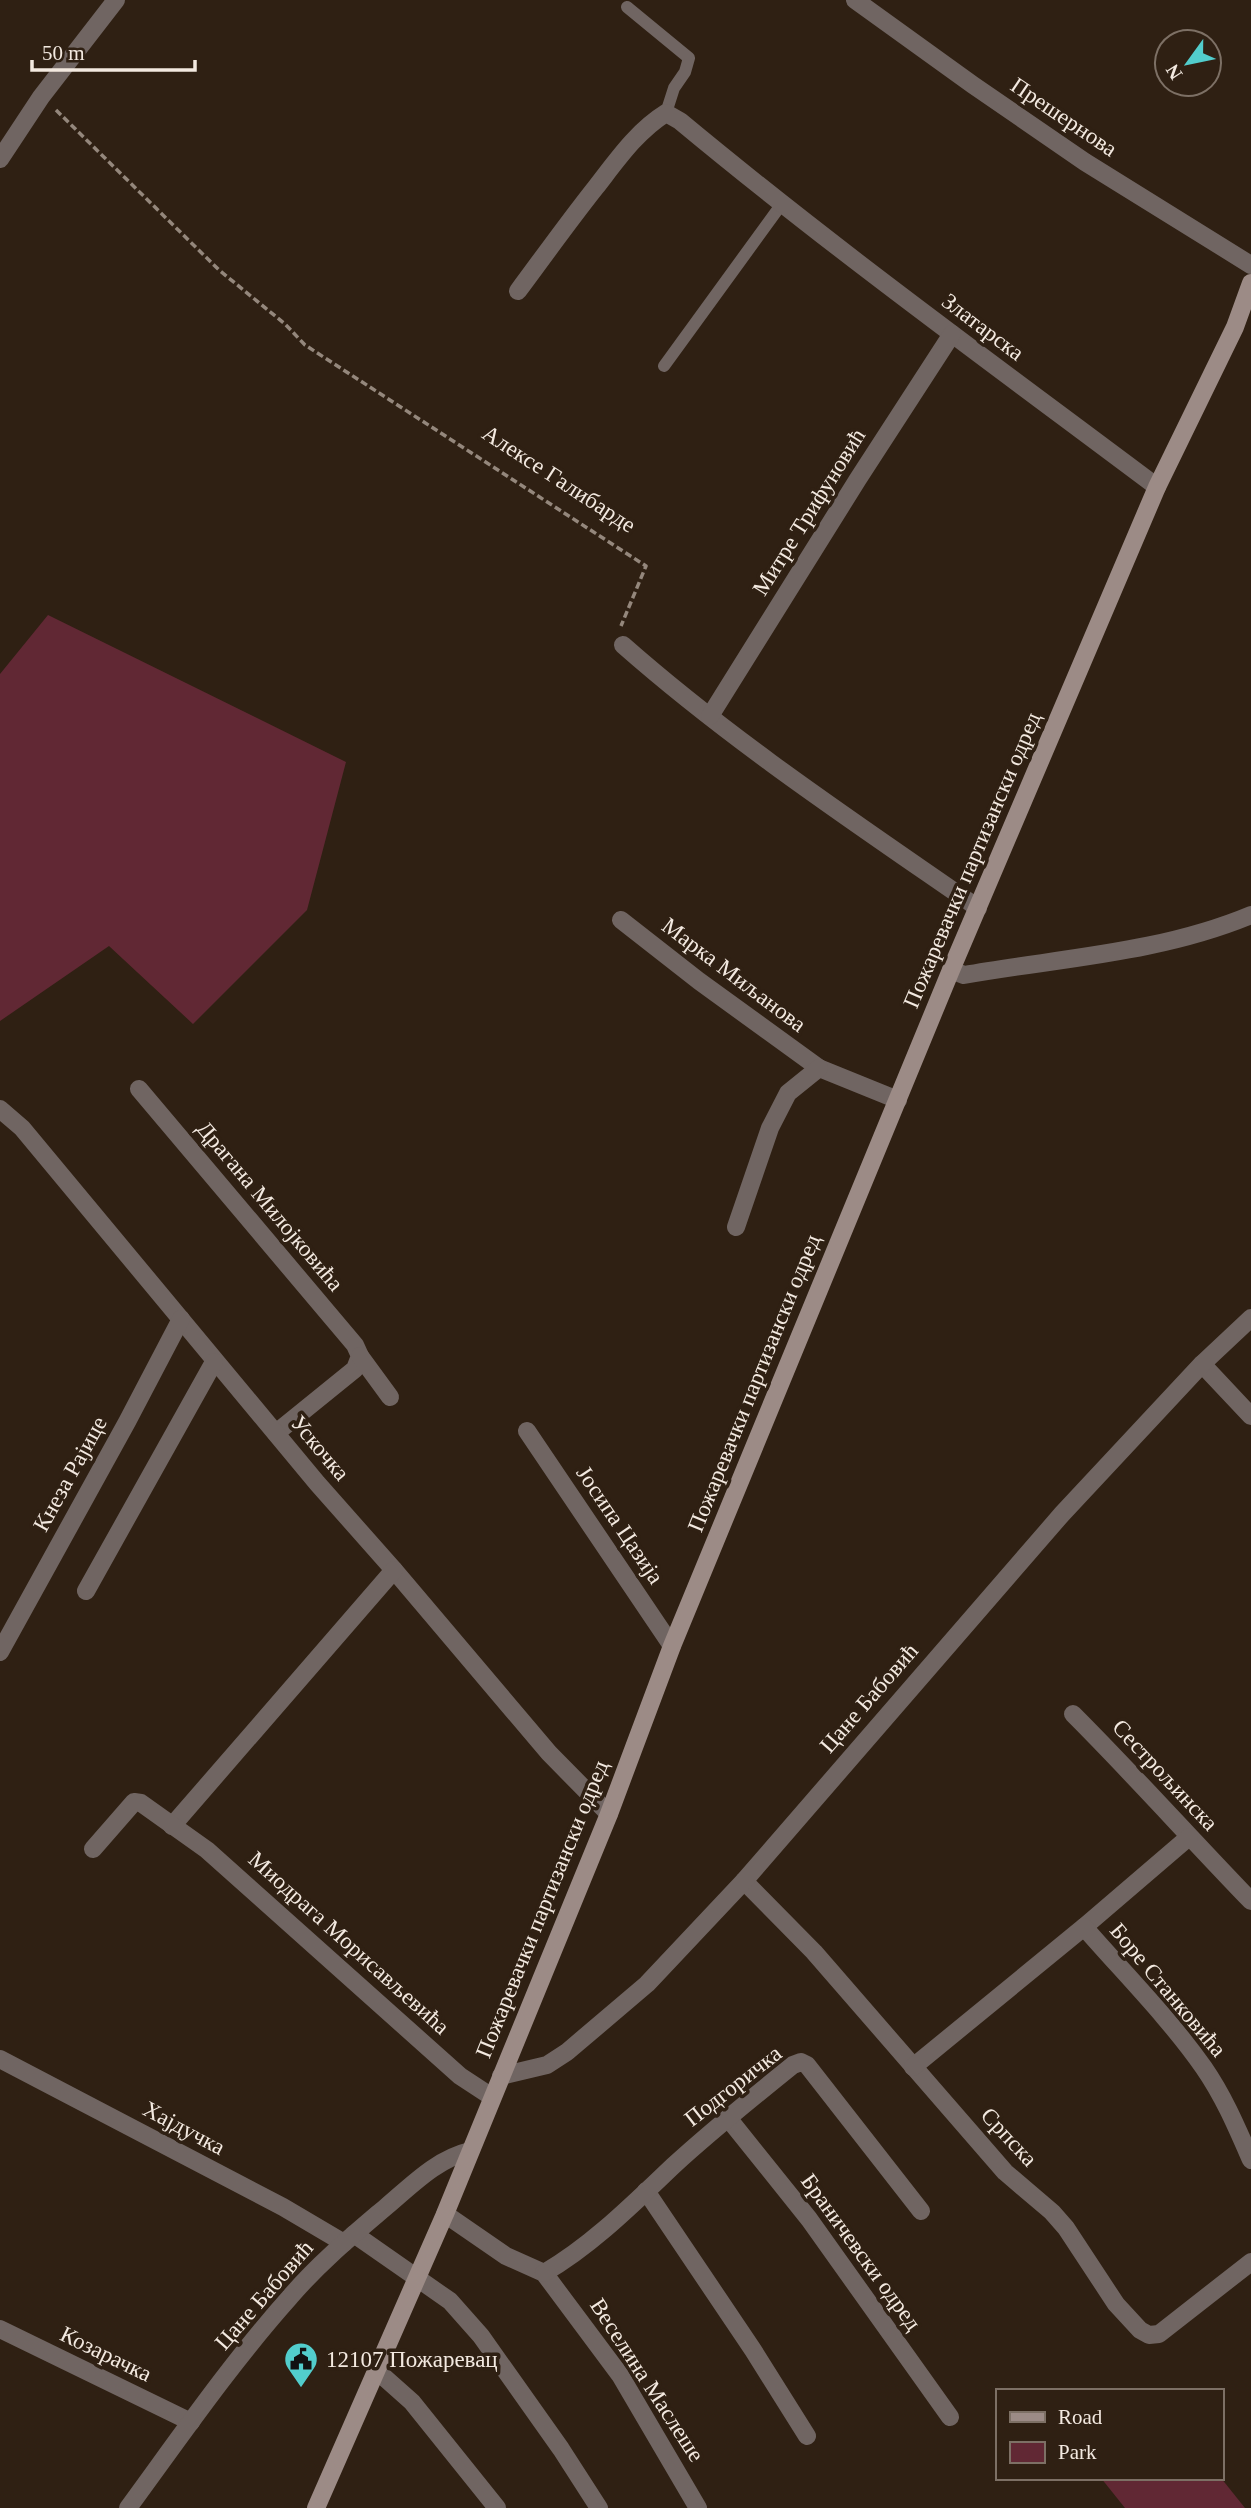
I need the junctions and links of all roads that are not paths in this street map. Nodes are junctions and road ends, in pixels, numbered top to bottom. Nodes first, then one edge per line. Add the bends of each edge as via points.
1 (116, 0) edge
2 (856, 0) edge
3 (627, 7) dead end
4 (666, 113) junction
5 (0, 159) edge
6 (781, 205) junction
7 (1251, 265) edge
8 (1251, 283) edge
9 (519, 291) dead end
10 (952, 334) junction
11 (664, 366) dead end
12 (1157, 487) junction
13 (623, 645) road end
14 (710, 716) junction
15 (978, 908) junction
16 (1251, 915) edge
17 (621, 920) dead end
18 (951, 970) junction
19 (819, 1068) junction
20 (139, 1089) dead end
21 (898, 1100) junction
22 (0, 1109) edge
23 (736, 1227) dead end
24 (1251, 1318) edge
25 (181, 1319) junction
26 (360, 1356) junction
27 (214, 1362) junction
28 (1202, 1364) junction
29 (390, 1397) dead end
30 (1251, 1416) edge
31 (527, 1431) dead end
32 (276, 1433) junction
33 (394, 1570) junction
34 (86, 1591) dead end
35 (672, 1646) junction
36 (0, 1651) edge
37 (1073, 1714) dead end
38 (609, 1814) junction
39 (172, 1826) junction
40 (1189, 1837) junction
41 (93, 1849) dead end
42 (744, 1881) junction
43 (1251, 1901) edge
44 (1084, 1927) junction
45 (0, 2059) edge
46 (913, 2067) junction
47 (501, 2076) junction
48 (492, 2097) junction
49 (728, 2118) junction
50 (470, 2151) junction
51 (1251, 2160) edge
52 (646, 2191) junction
53 (921, 2211) dead end
54 (445, 2214) junction
55 (349, 2239) junction
56 (1251, 2262) edge
57 (544, 2273) junction
58 (416, 2278) junction
59 (0, 2329) edge
60 (376, 2370) junction
61 (950, 2417) dead end
62 (191, 2422) junction
63 (807, 2436) dead end
64 (320, 2506) edge
65 (128, 2508) edge
66 (497, 2508) edge
67 (599, 2508) edge
68 (698, 2508) edge

1 - 5 street
2 - 7 street, Прешернова via 1085,162
3 - 4 lane via 689,58
4 - 6 street, Златарска
4 - 9 street via 620,155
6 - 10 street, Златарска
6 - 11 lane
8 - 12 street, Пожаревачки партизански одред via 1235,327
10 - 12 street, Златарска
10 - 14 street, Митре Трифуновић
12 - 15 street, Пожаревачки партизански одред
13 - 14 street
14 - 15 street
15 - 18 street, Пожаревачки партизански одред
16 - 18 street via 1147,947 964,975
17 - 19 street, Марка Миљанова
18 - 21 street, Пожаревачки партизански одред
19 - 21 street, Марка Миљанова
19 - 23 street via 788,1093 770,1128
20 - 26 street, Драгана Милојковића
21 - 35 street, Пожаревачки партизански одред
22 - 25 street, Ускочка via 22,1128
24 - 28 street, Цане Бабовић
25 - 27 street, Ускочка
25 - 36 street, Кнеза Рајице
26 - 29 street, Драгана Милојковића
26 - 32 street via 355,1368
27 - 32 street, Ускочка
27 - 34 street
28 - 30 street
28 - 42 street, Цане Бабовић via 1062,1514
31 - 35 street, Јосипа Цазија
32 - 33 street, Ускочка
33 - 38 street, Ускочка via 550,1753
33 - 39 street
35 - 38 street, Пожаревачки партизански одред
37 - 40 street, Сестрољинска
38 - 47 street, Пожаревачки партизански одред
39 - 41 street, Миодрага Морисављевића via 134,1802
39 - 48 street, Миодрага Морисављевића via 207,1850 460,2076
40 - 43 street, Сестрољинска
40 - 44 street, Боре Станковића
42 - 46 street, Српска via 814,1952
42 - 47 street, Цане Бабовић via 647,1984 567,2052 547,2065
44 - 46 street, Боре Станковића
44 - 51 street, Боре Станковића via 1204,2068
45 - 55 street, Хајдучка
46 - 56 street, Српска via 1005,2172 1052,2211 1116,2304 1140,2330 1159,2334
47 - 48 street, Пожаревачки партизански одред
48 - 50 street, Пожаревачки партизански одред
49 - 52 street, Подгоричка
49 - 53 street, Подгоричка via 793,2065 807,2065
49 - 61 street, Браничевски одред via 809,2219
50 - 54 street, Пожаревачки партизански одред
50 - 55 street, Цане Бабовић via 429,2170
52 - 57 street, Подгоричка
52 - 63 street
54 - 57 street, Веселина Маслеше via 506,2256
54 - 58 street, Пожаревачки партизански одред
55 - 58 street, Хајдучка
55 - 62 street, Цане Бабовић via 290,2295
57 - 68 street, Веселина Маслеше via 620,2375
58 - 60 street, Пожаревачки партизански одред
58 - 67 street, Хајдучка via 450,2301 481,2336
59 - 62 street, Козарачка
60 - 64 street, Пожаревачки партизански одред
60 - 66 street via 412,2402
62 - 65 street, Цане Бабовић

